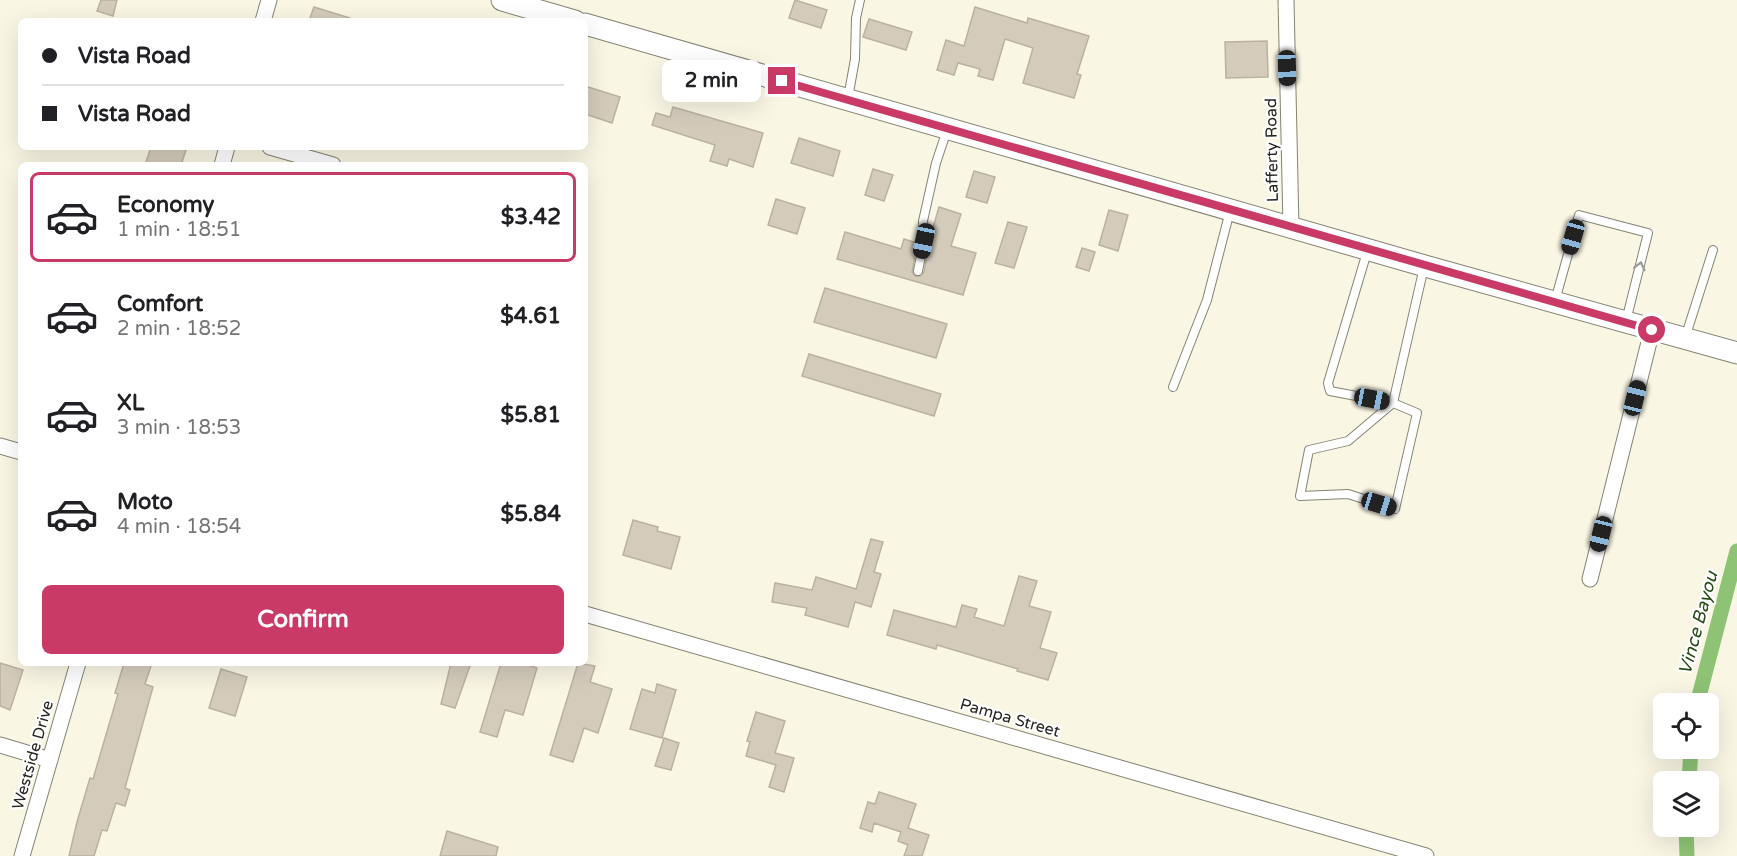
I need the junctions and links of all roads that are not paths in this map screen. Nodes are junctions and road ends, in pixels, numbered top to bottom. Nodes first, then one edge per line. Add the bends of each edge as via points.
1 (269, 0) edge
2 (502, 0) edge
3 (860, 0) edge
4 (1286, 0) edge
5 (264, 18) edge
6 (565, 18) edge
7 (588, 25) edge
8 (848, 99) junction
9 (947, 128) junction
10 (280, 150) edge
11 (322, 162) edge
12 (1230, 210) junction
13 (1292, 227) junction
14 (1368, 249) junction
15 (1713, 250) dead end
16 (1425, 266) junction
17 (918, 271) dead end
18 (1554, 302) junction
19 (1626, 322) junction
20 (1652, 330) junction
21 (1685, 339) junction
22 (1737, 353) edge
23 (1173, 387) dead end
24 (1393, 403) junction
25 (0, 446) edge
26 (18, 451) edge
27 (1590, 579) dead end
28 (588, 615) edge
29 (77, 666) edge
30 (0, 745) edge
31 (50, 759) junction
32 (22, 856) edge
33 (1426, 856) edge

1 - 5 street
2 - 6 street
3 - 8 lane
4 - 13 street, Lafferty Road
7 - 8 street
8 - 9 street
9 - 12 street
9 - 17 lane via 923,221
10 - 11 street
12 - 13 street
12 - 23 lane via 1208,300
13 - 14 street
14 - 16 street
14 - 24 lane via 1328,388
15 - 21 lane
16 - 18 street
16 - 24 lane
18 - 19 street
19 -> 18 lane via 1648,233 1579,215
19 - 20 street
20 - 21 street
20 - 27 street
21 - 22 street
24 - 24 lane via 1418,413 1395,508 1348,494 1300,496 1309,450 1348,441
25 - 26 street
28 - 33 street, Pampa Street
29 - 31 street, Westside Drive
30 - 31 street
31 - 32 street, Westside Drive

